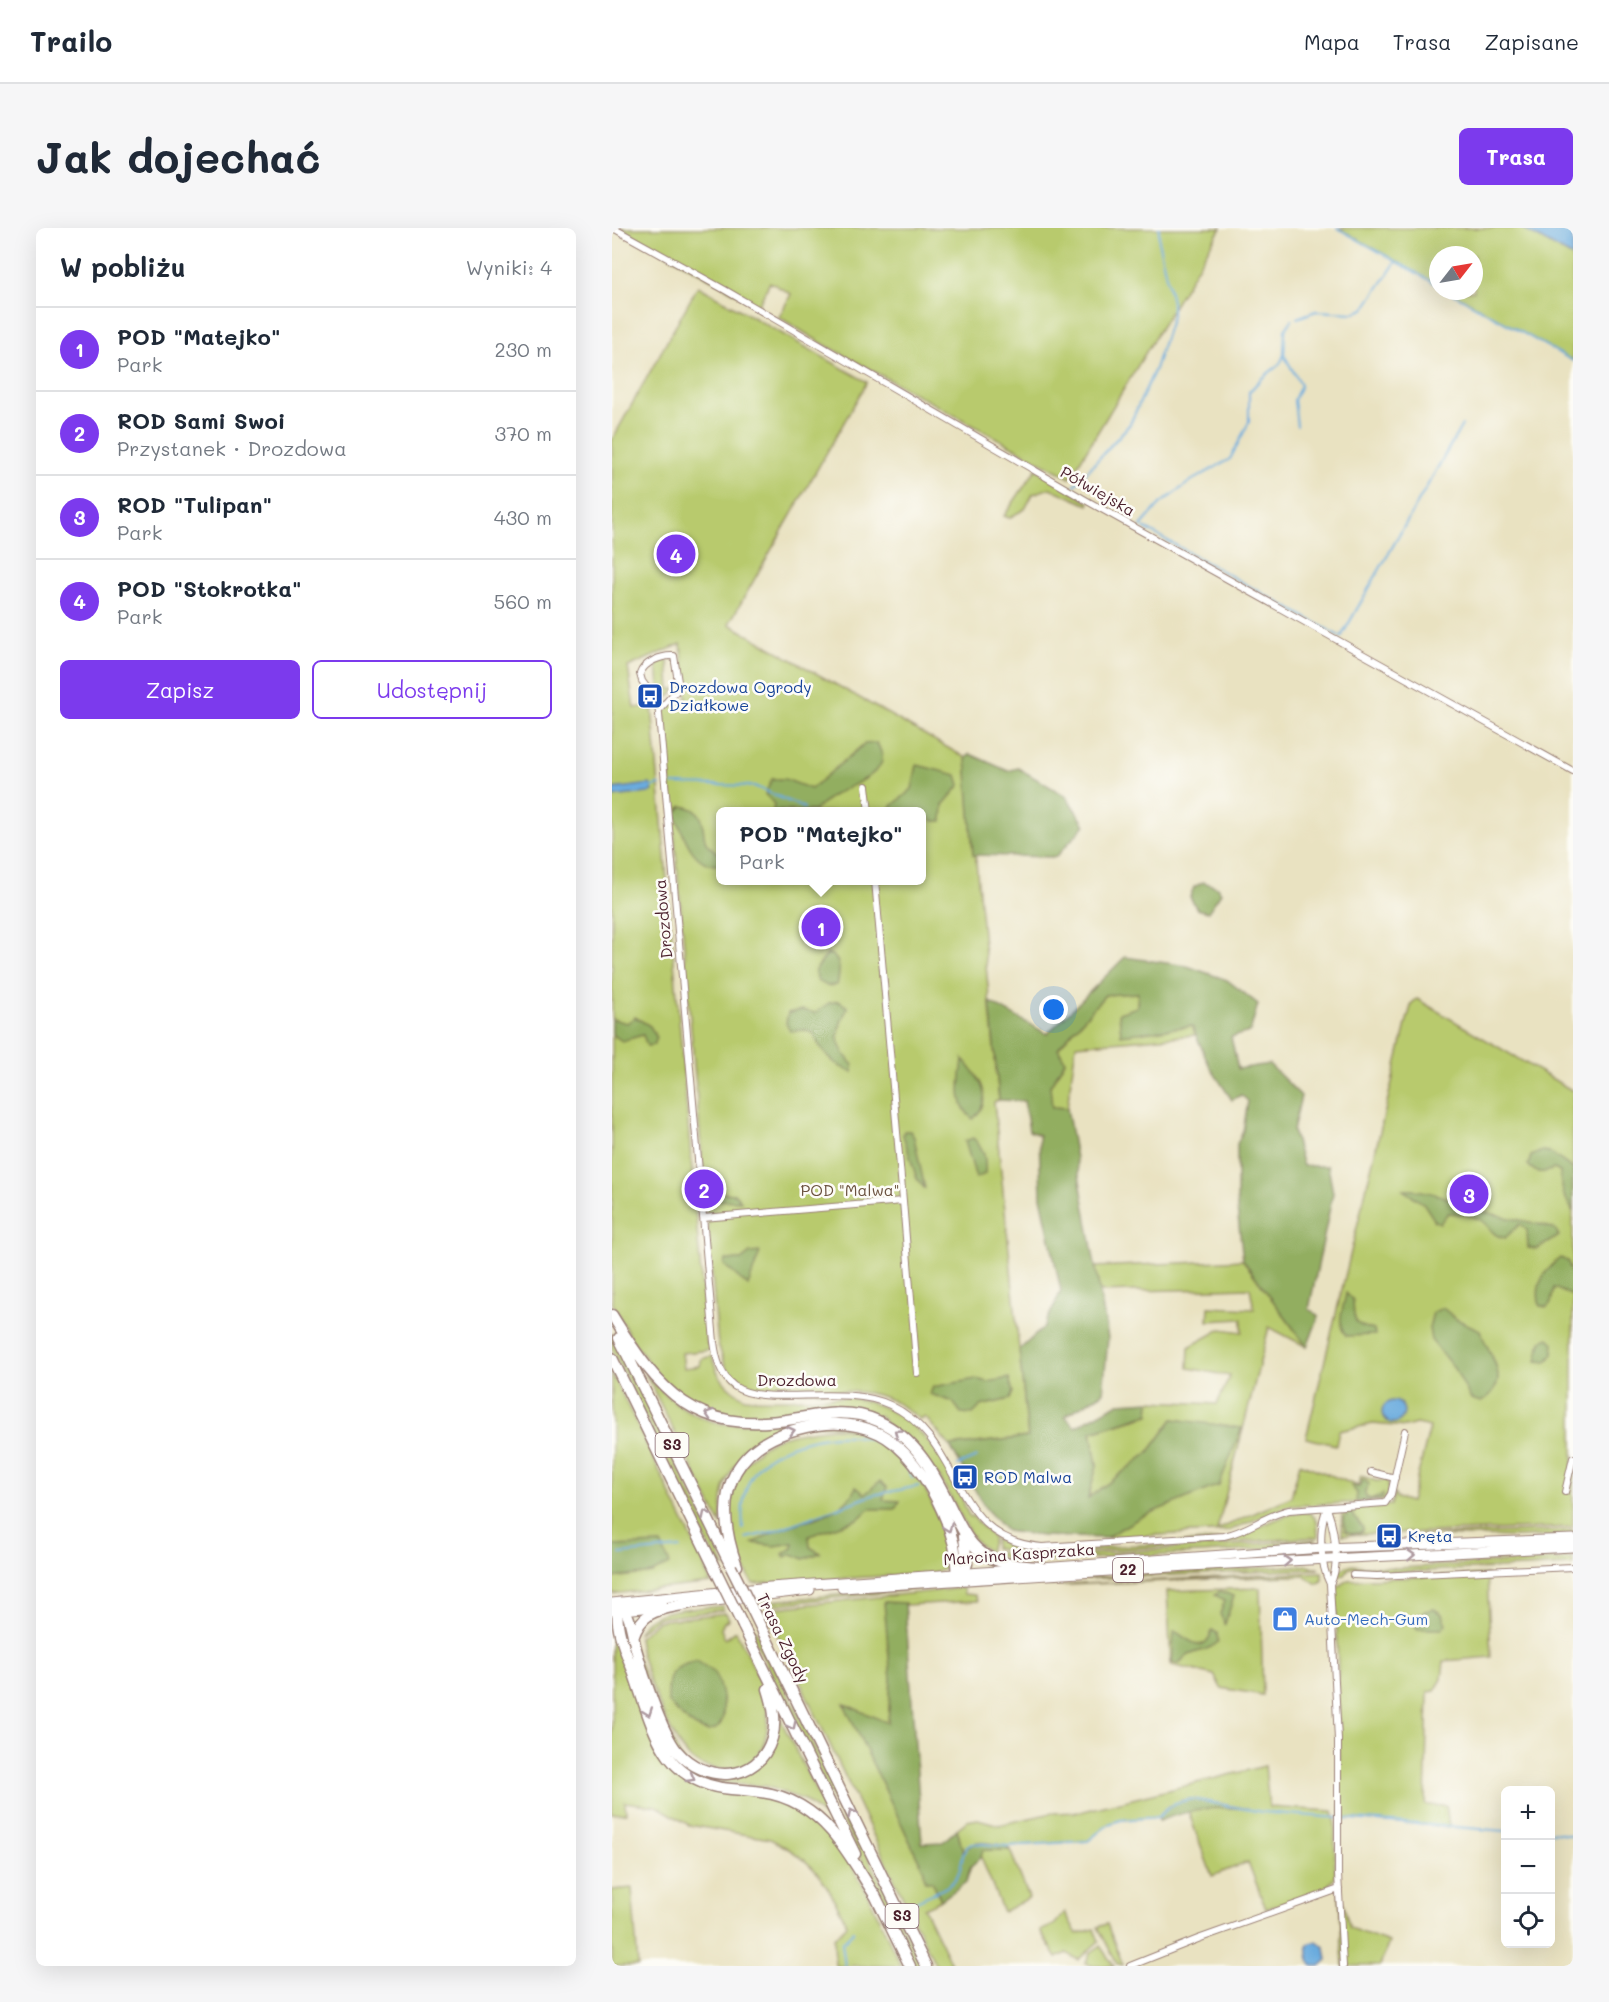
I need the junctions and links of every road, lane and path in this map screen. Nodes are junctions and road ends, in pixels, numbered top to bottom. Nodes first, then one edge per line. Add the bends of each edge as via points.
1 (613, 228) edge
2 (659, 710) junction
3 (1573, 771) edge
4 (867, 786) dead end
5 (869, 807) edge
6 (876, 885) edge
7 (903, 1201) junction
8 (703, 1218) junction
9 (612, 1315) edge
10 (612, 1323) edge
11 (612, 1358) edge
12 (917, 1373) dead end
13 (1406, 1431) dead end
14 (1573, 1458) edge
15 (1371, 1472) dead end
16 (1395, 1478) junction
17 (1565, 1492) dead end
18 (1327, 1508) junction
19 (964, 1533) junction
20 (1573, 1539) edge
21 (1573, 1547) edge
22 (1323, 1548) junction
23 (1334, 1548) junction
24 (1323, 1559) junction
25 (1335, 1559) junction
26 (734, 1567) junction
27 (1040, 1567) junction
28 (1573, 1567) edge
29 (961, 1575) junction
30 (1353, 1575) dead end
31 (1330, 1584) junction
32 (687, 1604) junction
33 (616, 1610) edge
34 (627, 1638) junction
35 (757, 1654) junction
36 (1339, 1889) junction
37 (876, 1897) junction
38 (909, 1966) edge
39 (927, 1966) edge
40 (1130, 1966) edge
41 (1343, 1966) edge

1 - 3 street, Półwiejska via 1089,502
2 - 2 street via 679,688 674,656 664,656 641,671 642,681 656,698
2 - 8 street, Drozdowa
4 - 5 street
6 - 7 street
7 - 8 street
7 - 12 street
8 - 18 street, Drozdowa via 714,1342 720,1367 729,1381 758,1395 847,1394 893,1406 924,1430 943,1455 977,1516 1006,1540 1050,1547 1224,1536 1282,1512
19 -> 9 highway via 927,1463 892,1428 862,1415 840,1413 756,1422 698,1411 671,1394 653,1376
26 -> 10 highway, S3
11 - 35 highway, Trasa Zgody / S3, bridge
13 - 16 street
14 - 17 street
15 - 16 street
16 - 18 street via 1385,1503
18 - 22 street
18 - 23 street
19 - 27 highway via 990,1557
19 - 29 highway via 968,1555
20 - 23 main road, Marcina Kasprzaka / 22
25 -> 21 main road, Marcina Kasprzaka / 22
22 - 23 main road, Marcina Kasprzaka / 22
22 - 24 street
22 - 27 main road, Marcina Kasprzaka / 22
23 - 25 street
24 - 25 main road, Marcina Kasprzaka / 22
29 -> 24 main road, Marcina Kasprzaka / 22
24 - 31 street
25 - 31 street
26 -> 29 highway via 725,1511 727,1493 743,1461 778,1434 837,1424 879,1433 917,1468 951,1534
39 -> 26 highway, Trasa Zgody / S3, bridge
27 - 29 main road, Marcina Kasprzaka / 22
28 - 30 street
29 - 32 main road, Marcina Kasprzaka / 22
29 - 33 main road, Marcina Kasprzaka / 22 via 770,1587
31 - 36 street via 1338,1740
32 - 33 main road, Marcina Kasprzaka / 22
32 - 34 highway via 649,1614
33 - 34 highway
34 - 35 highway via 674,1746 691,1764 713,1774 725,1775 747,1768 761,1757 772,1737 772,1703
34 -> 37 highway via 658,1739 676,1767 717,1788 765,1791 796,1802 832,1832
35 -> 37 highway, Trasa Zgody / S3
36 - 40 street
36 - 41 street
37 - 38 highway, Trasa Zgody / S3

